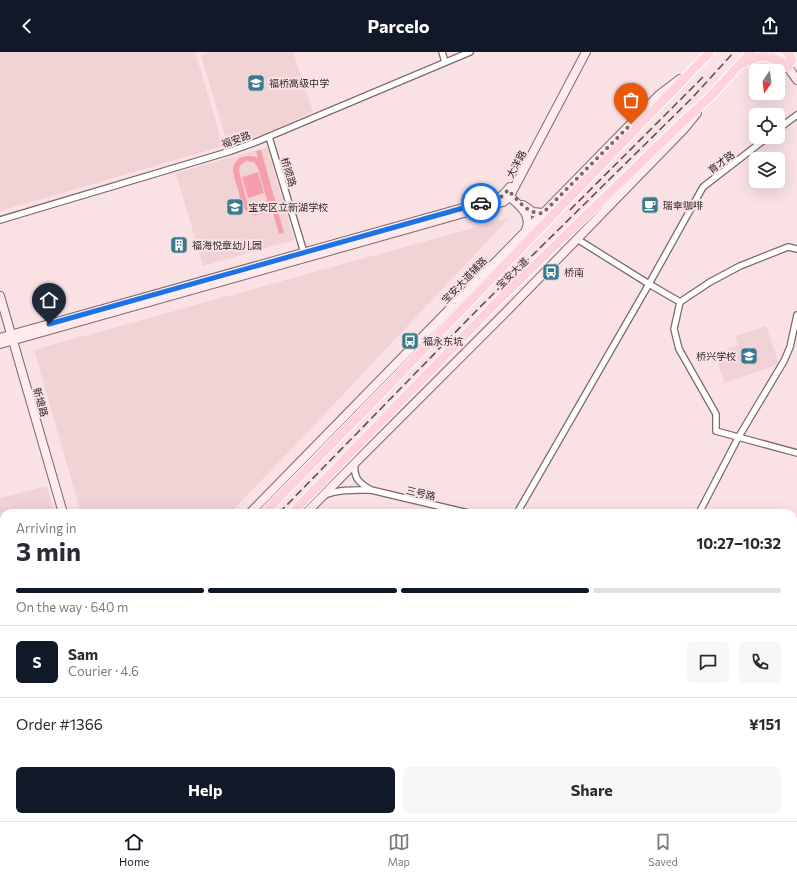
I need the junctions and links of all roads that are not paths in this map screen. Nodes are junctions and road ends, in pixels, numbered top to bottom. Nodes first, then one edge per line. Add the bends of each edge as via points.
1 (442, 52) edge
2 (470, 52) edge
3 (580, 52) edge
4 (586, 52) edge
5 (710, 52) edge
6 (751, 52) edge
7 (777, 52) edge
8 (786, 52) edge
9 (445, 62) junction
10 (739, 65) junction
11 (792, 65) edge
12 (697, 66) junction
13 (797, 80) edge
14 (710, 96) junction
15 (797, 115) edge
16 (785, 124) edge
17 (269, 137) junction
18 (759, 144) edge
19 (508, 193) junction
20 (543, 213) junction
21 (0, 220) edge
22 (526, 231) junction
23 (577, 239) junction
24 (797, 249) edge
25 (305, 255) junction
26 (649, 284) junction
27 (0, 296) edge
28 (680, 302) junction
29 (797, 315) edge
30 (12, 337) junction
31 (0, 338) edge
32 (0, 344) edge
33 (738, 438) junction
34 (797, 453) edge
35 (356, 462) junction
36 (371, 490) junction
37 (321, 497) junction
38 (62, 509) edge
39 (254, 509) edge
40 (268, 509) edge
41 (296, 509) edge
42 (310, 509) edge
43 (452, 509) edge
44 (518, 509) edge
45 (702, 509) edge

1 - 9 street
2 - 9 street, 福安路
3 - 19 main road, 大洋路
4 - 19 main road, 大洋路
5 - 12 main road, 宝安大道
6 - 10 main road, 宝安大道
7 - 11 main road
8 - 11 main road
9 - 17 street, 福安路
10 - 11 main road via 753,58 765,56
10 - 14 main road, 宝安大道
11 - 13 main road
12 - 20 main road, 宝安大道辅路 via 659,95
12 - 40 main road, 宝安大道
14 - 23 main road via 684,129
14 - 41 main road, 宝安大道 via 499,300
15 - 16 street
17 - 21 street, 福安路 via 231,151
17 - 25 street, 桥顺路
18 - 26 street, 育才路 via 703,187
19 - 20 main road via 530,211
19 - 22 main road via 526,214
19 - 25 main road via 505,201 499,204
20 - 22 main road, 宝安大道辅路
22 - 39 main road, 宝安大道辅路
23 - 26 street
23 - 35 main road
24 - 28 street via 788,247 740,266
25 - 30 main road
26 - 28 street
26 - 44 street
27 - 30 main road, 新塘路
28 - 33 street via 674,329 679,349 716,414 716,431
29 - 33 street via 784,361
30 - 31 main road
30 - 32 main road
30 - 38 main road, 新塘路
33 - 34 street
33 - 45 street
35 - 36 street, 三号路 via 354,469 357,480
35 - 37 main road
36 - 37 street, 三号路 via 342,490
36 - 43 street, 三号路
37 - 42 main road

